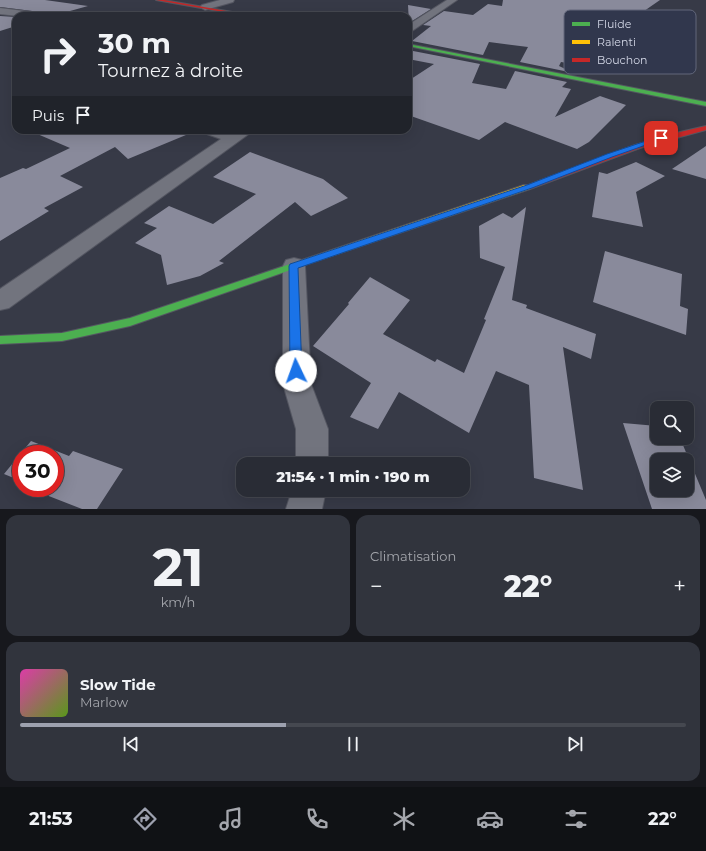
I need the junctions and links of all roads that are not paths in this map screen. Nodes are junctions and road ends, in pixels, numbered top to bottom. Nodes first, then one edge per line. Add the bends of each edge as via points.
1 (158, 0) edge
2 (230, 0) edge
3 (453, 0) edge
4 (208, 4) edge
5 (0, 11) edge
6 (12, 12) edge
7 (238, 12) edge
8 (412, 26) edge
9 (412, 46) edge
10 (706, 104) edge
11 (706, 128) edge
12 (239, 134) edge
13 (294, 266) junction
14 (0, 301) edge
15 (0, 340) edge
16 (313, 457) edge
17 (307, 497) edge
18 (304, 509) edge

1 - 4 main road
2 - 4 street
3 - 8 street
4 - 7 main road
5 - 6 street
9 - 10 main road
11 - 13 main road via 674,134 609,155 529,186
12 - 14 street
13 - 15 main road via 181,305 97,330 62,337
13 - 16 street via 297,384 312,429
17 - 18 street

